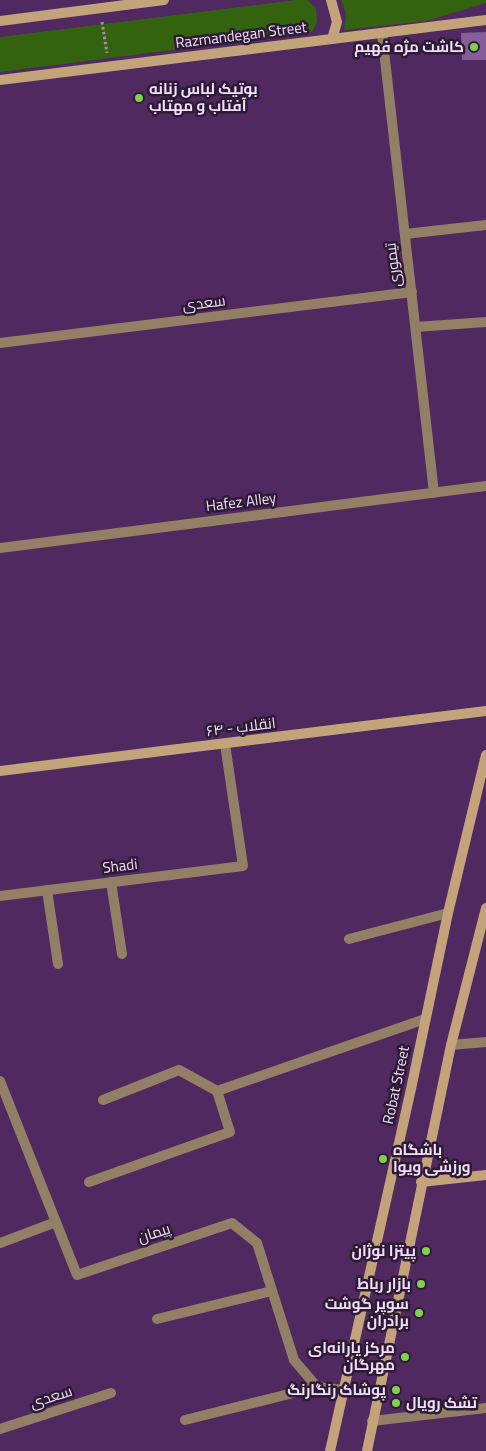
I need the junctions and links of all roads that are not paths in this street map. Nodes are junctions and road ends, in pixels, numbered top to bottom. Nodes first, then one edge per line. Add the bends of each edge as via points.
1 (164, 0) edge
2 (331, 0) edge
3 (116, 3) edge
4 (0, 19) edge
5 (486, 20) edge
6 (382, 33) junction
7 (332, 39) junction
8 (0, 80) edge
9 (486, 225) edge
10 (405, 234) junction
11 (412, 292) junction
12 (486, 322) edge
13 (416, 327) junction
14 (0, 344) edge
15 (486, 486) edge
16 (434, 493) junction
17 (0, 548) edge
18 (486, 710) edge
19 (225, 744) junction
20 (486, 755) edge
21 (0, 771) edge
22 (111, 882) junction
23 (47, 890) junction
24 (0, 896) edge
25 (448, 913) junction
26 (485, 915) edge
27 (350, 939) dead end
28 (122, 954) dead end
29 (58, 964) dead end
30 (425, 1019) junction
31 (486, 1042) edge
32 (451, 1045) junction
33 (0, 1081) edge
34 (216, 1091) junction
35 (103, 1100) dead end
36 (486, 1175) edge
37 (89, 1182) dead end
38 (422, 1182) junction
39 (56, 1222) junction
40 (0, 1243) edge
41 (272, 1291) junction
42 (157, 1319) dead end
43 (317, 1387) junction
44 (343, 1390) junction
45 (111, 1393) dead end
46 (486, 1408) edge
47 (185, 1420) dead end
48 (372, 1421) junction
49 (0, 1429) edge
50 (330, 1451) edge
51 (366, 1451) edge

1 - 3 main road
2 - 7 main road via 337,22
3 - 4 main road via 100,8
5 - 6 main road, Razmandegan Street
6 - 7 main road, Razmandegan Street
6 - 10 street, تیموری
7 - 8 main road, Razmandegan Street
9 - 10 street
10 - 11 street, تیموری
11 - 13 street, تیموری
11 - 14 street, سعدی
12 - 13 street
13 - 16 street, تیموری
15 - 16 street, Hafez Alley
16 - 17 street, Hafez Alley
18 - 19 main road, انقلاب - ۶۴
19 - 21 main road, انقلاب - ۶۴
19 - 22 street, Shadi via 243,866
20 - 25 main road, Robat Street
22 - 23 street, Shadi
22 - 28 street
23 - 24 street, Shadi
23 - 29 street
25 - 27 street
25 - 30 main road, Robat Street
26 - 32 main road
30 - 34 street
30 - 44 main road, Robat Street
31 - 32 street
32 - 38 main road
33 - 39 street, پیمان
34 - 35 street via 179,1070
34 - 37 street via 230,1132
36 - 38 main road
38 - 48 main road
39 - 40 street
39 - 41 street, پیمان via 77,1275 232,1223 257,1243
41 - 42 street
41 - 43 street, پیمان via 294,1360
43 - 44 street
43 - 47 street
44 - 50 main road, Robat Street
45 - 49 street, سعدی
46 - 48 street
48 - 51 main road

